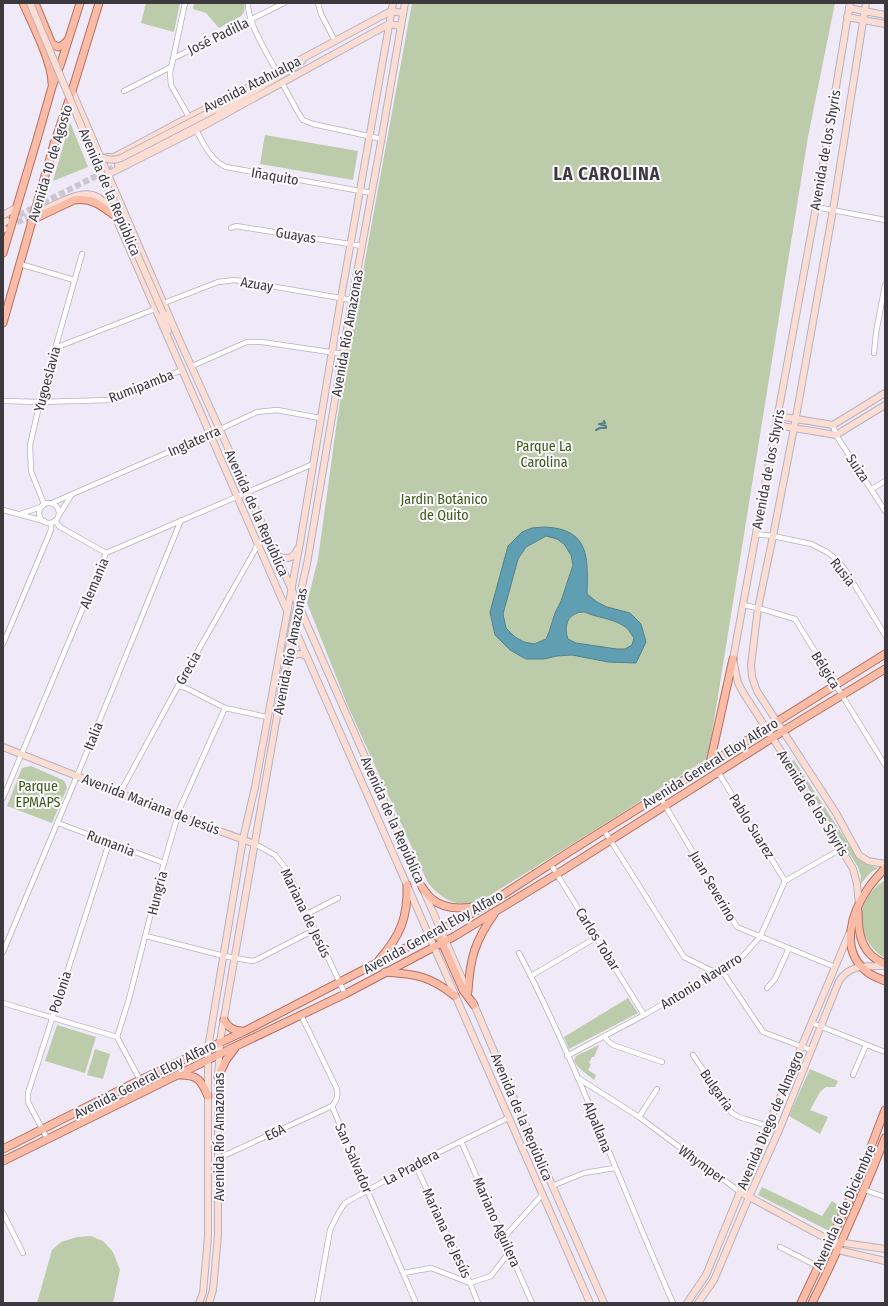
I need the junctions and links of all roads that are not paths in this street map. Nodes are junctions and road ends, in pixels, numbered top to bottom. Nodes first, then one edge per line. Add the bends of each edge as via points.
1 (23, 3) edge
2 (30, 3) edge
3 (35, 3) edge
4 (80, 3) edge
5 (99, 3) edge
6 (185, 3) edge
7 (248, 3) edge
8 (284, 3) edge
9 (318, 3) edge
10 (393, 3) edge
11 (405, 3) edge
12 (866, 3) edge
13 (850, 6) edge
14 (392, 11) junction
15 (865, 11) junction
16 (403, 12) junction
17 (885, 15) edge
18 (847, 17) junction
19 (250, 20) junction
20 (863, 20) junction
21 (389, 24) junction
22 (885, 24) edge
23 (401, 26) junction
24 (68, 41) junction
25 (335, 41) junction
26 (52, 44) junction
27 (42, 48) junction
28 (309, 55) junction
29 (174, 58) junction
30 (171, 67) junction
31 (277, 72) junction
32 (282, 83) junction
33 (52, 87) junction
34 (72, 91) junction
35 (124, 91) dead end
36 (240, 92) junction
37 (236, 108) junction
38 (216, 111) junction
39 (189, 117) junction
40 (196, 130) junction
41 (369, 137) junction
42 (382, 139) junction
43 (93, 154) junction
44 (100, 154) junction
45 (118, 165) tunnel mouth
46 (109, 174) junction
47 (360, 190) junction
48 (372, 193) junction
49 (816, 207) junction
50 (16, 208) junction
51 (45, 209) tunnel mouth
52 (833, 210) junction
53 (3, 215) edge
54 (115, 216) junction
55 (885, 220) edge
56 (31, 222) junction
57 (231, 228) dead end
58 (135, 234) junction
59 (125, 240) junction
60 (350, 244) junction
61 (4, 245) edge
62 (362, 246) junction
63 (142, 252) junction
64 (3, 253) edge
65 (82, 254) dead end
66 (130, 254) junction
67 (20, 264) junction
68 (74, 280) junction
69 (885, 285) edge
70 (341, 298) junction
71 (352, 300) junction
72 (164, 303) junction
73 (155, 309) junction
74 (164, 314) junction
75 (3, 323) edge
76 (179, 339) junction
77 (171, 344) junction
78 (56, 348) junction
79 (332, 352) junction
80 (874, 353) dead end
81 (343, 354) junction
82 (192, 366) junction
83 (182, 370) junction
84 (885, 393) edge
85 (3, 401) edge
86 (40, 402) junction
87 (885, 405) edge
88 (778, 416) junction
89 (320, 418) junction
90 (795, 418) junction
91 (776, 425) junction
92 (833, 425) junction
93 (794, 428) junction
94 (220, 430) junction
95 (210, 434) junction
96 (836, 436) junction
97 (313, 464) junction
98 (885, 481) edge
99 (872, 489) junction
100 (248, 491) junction
101 (72, 494) junction
102 (237, 496) junction
103 (52, 503) junction
104 (42, 506) junction
105 (3, 510) edge
106 (885, 511) edge
107 (20, 514) junction
108 (59, 515) junction
109 (182, 520) junction
110 (44, 521) junction
111 (53, 522) junction
112 (756, 534) junction
113 (773, 536) junction
114 (300, 542) junction
115 (258, 544) junction
116 (106, 553) junction
117 (277, 556) junction
118 (291, 588) junction
119 (298, 604) junction
120 (743, 605) junction
121 (758, 608) junction
122 (287, 610) junction
123 (293, 625) junction
124 (885, 635) edge
125 (3, 644) edge
126 (885, 654) edge
127 (308, 658) junction
128 (733, 659) junction
129 (287, 664) junction
130 (885, 669) edge
131 (178, 686) junction
132 (836, 686) junction
133 (842, 695) junction
134 (226, 708) junction
135 (267, 717) junction
136 (778, 722) junction
137 (766, 729) junction
138 (784, 731) junction
139 (772, 738) junction
140 (3, 747) edge
141 (21, 754) junction
142 (710, 763) junction
143 (885, 765) edge
144 (718, 772) junction
145 (77, 776) junction
146 (120, 793) junction
147 (659, 795) junction
148 (3, 798) edge
149 (666, 806) junction
150 (178, 815) junction
151 (58, 823) junction
152 (604, 830) junction
153 (243, 839) junction
154 (610, 840) junction
155 (109, 843) junction
156 (255, 844) junction
157 (841, 849) junction
158 (164, 863) junction
159 (550, 863) junction
160 (885, 864) edge
161 (885, 868) edge
162 (558, 874) junction
163 (785, 881) junction
164 (407, 885) junction
165 (422, 887) junction
166 (338, 898) dead end
167 (858, 904) junction
168 (487, 905) junction
169 (497, 910) junction
170 (307, 914) junction
171 (314, 930) junction
172 (441, 930) junction
173 (849, 934) junction
174 (146, 936) junction
175 (430, 936) junction
176 (597, 937) junction
177 (760, 937) junction
178 (444, 942) junction
179 (434, 947) junction
180 (789, 948) junction
181 (3, 952) edge
182 (519, 953) dead end
183 (224, 956) junction
184 (235, 959) junction
185 (378, 962) junction
186 (885, 965) edge
187 (861, 966) junction
188 (835, 967) junction
189 (384, 972) junction
190 (718, 972) junction
191 (531, 976) junction
192 (885, 981) edge
193 (340, 982) junction
194 (767, 988) dead end
195 (468, 991) junction
196 (345, 994) junction
197 (455, 996) junction
198 (3, 1003) edge
199 (474, 1005) junction
200 (300, 1015) junction
201 (644, 1015) junction
202 (52, 1017) junction
203 (224, 1020) junction
204 (812, 1023) junction
205 (821, 1027) junction
206 (245, 1031) junction
207 (604, 1036) junction
208 (117, 1037) junction
209 (220, 1041) junction
210 (238, 1045) junction
211 (866, 1045) junction
212 (801, 1046) junction
213 (208, 1048) junction
214 (811, 1050) junction
215 (885, 1052) edge
216 (220, 1054) junction
217 (567, 1056) junction
218 (693, 1056) dead end
219 (208, 1060) junction
220 (662, 1062) dead end
221 (180, 1074) junction
222 (853, 1076) dead end
223 (218, 1077) junction
224 (578, 1078) junction
225 (140, 1080) junction
226 (657, 1089) dead end
227 (208, 1096) junction
228 (332, 1106) junction
229 (885, 1110) edge
230 (639, 1117) junction
231 (508, 1118) junction
232 (768, 1126) junction
233 (42, 1130) junction
234 (885, 1138) edge
235 (48, 1140) junction
236 (461, 1141) junction
237 (3, 1149) edge
238 (219, 1158) junction
239 (3, 1161) edge
240 (415, 1164) junction
241 (615, 1168) junction
242 (552, 1186) junction
243 (865, 1190) junction
244 (367, 1191) junction
245 (740, 1192) junction
246 (542, 1195) junction
247 (749, 1197) junction
248 (884, 1198) edge
249 (3, 1213) edge
250 (505, 1240) junction
251 (831, 1241) junction
252 (842, 1242) junction
253 (780, 1247) dead end
254 (885, 1249) edge
255 (838, 1250) junction
256 (510, 1251) junction
257 (23, 1254) dead end
258 (885, 1261) edge
259 (819, 1267) junction
260 (404, 1274) junction
261 (470, 1283) junction
262 (199, 1303) edge
263 (209, 1303) edge
264 (317, 1303) edge
265 (416, 1303) edge
266 (478, 1303) edge
267 (532, 1303) edge
268 (590, 1303) edge
269 (604, 1303) edge
270 (673, 1303) edge
271 (687, 1303) edge
272 (698, 1303) edge
273 (801, 1303) edge
274 (812, 1303) edge

1 - 27 main road
2 - 43 main road, Avenida de la República, bridge
3 - 26 main road
4 - 24 main road, Avenida 10 de Agosto
5 - 34 main road, Avenida 10 de Agosto
6 - 29 street
7 - 19 street
8 - 19 street, José Padilla
9 - 25 street
10 - 14 main road, Avenida Río Amazonas
11 - 16 main road, Avenida Río Amazonas
12 - 15 main road, Avenida de los Shyris
13 - 15 main road
13 - 18 main road, Avenida de los Shyris
14 - 16 main road
14 - 21 main road, Avenida Río Amazonas
14 - 25 main road, Avenida Atahualpa
15 - 17 main road
15 - 20 main road, Avenida de los Shyris
16 - 23 main road, Avenida Río Amazonas
18 - 20 main road
18 - 49 main road, Avenida de los Shyris
19 - 29 street, José Padilla
19 - 31 street
20 - 22 main road
20 - 52 main road, Avenida de los Shyris
21 - 23 main road
21 - 32 main road, Avenida Atahualpa
21 - 41 main road, Avenida Río Amazonas
23 - 42 main road, Avenida Río Amazonas
24 - 26 main road via 58,47
24 - 33 main road, Avenida 10 de Agosto
25 - 28 main road, Avenida Atahualpa
26 - 27 main road
27 - 33 main road via 52,74
28 - 31 main road, Avenida Atahualpa
28 - 38 main road via 295,68
29 - 30 street
30 - 35 street
30 - 39 street via 171,85
31 - 36 main road, Avenida Atahualpa
32 - 37 main road, Avenida Atahualpa
32 - 41 street via 303,120
33 - 50 main road, Avenida 10 de Agosto
34 - 44 main road, Avenida de la República
34 - 56 main road, Avenida 10 de Agosto
36 - 38 main road
36 - 39 main road, Avenida Atahualpa
37 - 38 main road
37 - 40 main road, Avenida Atahualpa
38 - 43 main road, bridge via 116,160 106,160
38 - 45 main road, Avenida Atahualpa
39 - 44 main road, Avenida Atahualpa via 118,155 110,157
40 - 46 main road, Avenida Atahualpa
40 - 47 street, Iñaquito via 211,156 226,167
41 - 42 street
41 - 47 main road, Avenida Río Amazonas
42 - 48 main road, Avenida Río Amazonas
43 - 74 main road, Avenida de la República, bridge
44 - 46 main road, Avenida de la República
46 - 58 main road, Avenida de la República
47 - 48 street, Iñaquito
47 - 60 main road, Avenida Río Amazonas
48 - 62 main road, Avenida Río Amazonas
49 - 52 street
49 - 88 main road, Avenida de los Shyris
50 - 53 main road
50 - 61 main road, Avenida 10 de Agosto
51 - 54 main road via 72,197 88,194 101,199
52 - 55 street
52 - 90 main road, Avenida de los Shyris
54 - 56 main road via 97,203 79,199
54 - 59 main road, Avenida de la República
56 - 67 main road, Avenida 10 de Agosto
57 - 60 street, Guayas via 236,226
58 - 59 main road via 134,240
58 - 63 main road, Avenida de la República
59 - 66 main road, Avenida de la República
60 - 62 street, Guayas
60 - 70 main road, Avenida Río Amazonas
61 - 64 main road, Avenida 10 de Agosto
62 - 71 main road, Avenida Río Amazonas
63 - 66 main road via 136,247
63 - 72 main road, Avenida de la República
65 - 68 street, Yugoeslavia
66 - 73 main road, Avenida de la República
67 - 68 street
67 - 75 main road, Avenida 10 de Agosto
68 - 78 street, Yugoeslavia
69 - 80 street
70 - 71 street, Azuay
70 - 72 street, Azuay via 235,280 218,282
70 - 79 main road, Avenida Río Amazonas
71 - 81 main road, Avenida Río Amazonas
72 - 76 main road, Avenida de la República
73 - 77 main road, Avenida de la República
73 - 78 street
74 - 76 main road, Avenida de la República
74 - 77 main road, Avenida de la República
76 - 82 main road, Avenida de la República
77 - 83 main road, Avenida de la República
78 - 86 street, Yugoeslavia
79 - 81 street, Rumipamba
79 - 82 street, Rumipamba via 247,342
79 - 89 main road, Avenida Río Amazonas
81 - 119 main road, Avenida Río Amazonas
82 - 94 main road, Avenida de la República
83 - 86 street, Rumipamba via 110,400
83 - 95 main road, Avenida de la República
84 - 92 main road
85 - 86 street, Rumipamba
86 - 104 street, Yugoeslavia via 30,445 31,471
87 - 96 main road
88 - 90 main road
88 - 91 main road, Avenida de los Shyris
89 - 94 street, Inglaterra via 277,410 257,412
89 - 97 main road, Avenida Río Amazonas
90 - 92 main road
90 - 93 main road, Avenida de los Shyris
91 - 93 main road
91 - 112 main road, Avenida de los Shyris
92 - 96 street, Suiza
93 - 96 main road
93 - 113 main road, Avenida de los Shyris
94 - 95 street, Inglaterra
94 - 100 main road, Avenida de la República
95 - 101 street, Inglaterra
95 - 102 main road, Avenida de la República
96 - 99 street, Suiza
97 - 100 street, Alemania
97 - 114 main road, Avenida Río Amazonas
98 - 99 street
99 - 106 street, Suiza
100 - 102 street, Alemania
100 - 117 main road, Avenida de la República
101 - 103 street, Inglaterra
101 - 108 street
102 - 109 street, Alemania
102 - 115 main road, Avenida de la República
103 - 104 street
103 - 108 street via 58,508
104 - 107 street
104 - 110 street via 39,515
105 - 107 street
107 - 110 street
108 - 111 street
109 - 116 street, Alemania
109 - 145 street, Italia
110 - 111 street
111 - 116 street
111 - 125 street
112 - 113 street, Rusia
112 - 120 main road, Avenida de los Shyris
113 - 121 main road, Avenida de los Shyris
113 - 124 street, Rusia via 811,544 837,560
114 - 117 main road via 292,557 285,559
114 - 118 main road, Avenida Río Amazonas
115 - 122 main road, Avenida de la República
115 - 131 street, Grecia
116 - 141 street, Alemania
117 - 118 main road, Avenida de la República
118 - 119 main road, Avenida de la República
118 - 122 main road, Avenida Río Amazonas
119 - 123 main road, Avenida Río Amazonas
119 - 165 main road, Avenida de la República
120 - 121 street, Bélgica
120 - 128 main road, Avenida de los Shyris
121 - 132 street, Bélgica via 795,619
121 - 136 main road, Avenida de los Shyris via 751,665 752,677 760,696
122 - 123 main road, Avenida de la República
122 - 135 main road, Avenida Río Amazonas
123 - 127 main road, Avenida de la República
123 - 129 main road, Avenida Río Amazonas
126 - 132 main road, Avenida General Eloy Alfaro
127 - 129 main road via 303,654 296,655 290,658
127 - 164 main road, Avenida de la República
128 - 137 main road, Avenida de los Shyris via 738,683
128 - 142 main road
129 - 156 main road, Avenida Río Amazonas
130 - 133 main road, Avenida General Eloy Alfaro
131 - 134 street
131 - 146 street, Grecia
132 - 133 street, Bélgica
132 - 136 main road, Avenida General Eloy Alfaro
133 - 138 main road, Avenida General Eloy Alfaro
133 - 143 street, Bélgica
134 - 135 street
134 - 150 street, Hungria
135 - 153 main road, Avenida Río Amazonas
136 - 137 main road, Avenida General Eloy Alfaro
136 - 138 main road, Avenida de los Shyris
137 - 139 main road, Avenida de los Shyris
137 - 142 main road, Avenida General Eloy Alfaro
138 - 139 main road, Avenida General Eloy Alfaro
138 - 160 main road, Avenida de los Shyris via 860,855 868,861
139 - 144 main road, Avenida General Eloy Alfaro
139 - 157 main road, Avenida de los Shyris
140 - 141 main road, Avenida Mariana de Jesús
141 - 145 main road, Avenida Mariana de Jesús
141 - 148 street, Alemania
142 - 147 main road, Avenida General Eloy Alfaro
144 - 149 main road, Avenida General Eloy Alfaro
144 - 163 street, Pablo Suarez
145 - 146 main road, Avenida Mariana de Jesús
145 - 151 street, Italia
146 - 150 main road, Avenida Mariana de Jesús
147 - 149 street, Juan Severino
147 - 152 main road, Avenida General Eloy Alfaro
149 - 154 main road, Avenida General Eloy Alfaro
149 - 177 street, Juan Severino via 737,927
150 - 153 main road, Avenida Mariana de Jesús
150 - 158 street, Hungria
151 - 155 street, Rumania
151 - 181 street, Italia
152 - 154 street
152 - 159 main road, Avenida General Eloy Alfaro
153 - 156 main road, Avenida Mariana de Jesús
153 - 183 main road, Avenida Río Amazonas
154 - 162 main road, Avenida General Eloy Alfaro
154 - 190 street via 684,957
155 - 158 street, Rumania
155 - 202 street, Polonia
156 - 170 street, Mariana de Jesús via 269,851 287,870
156 - 184 main road, Avenida Río Amazonas
157 - 163 street
157 - 167 main road, Avenida de los Shyris via 853,869
158 - 174 street, Hungria
159 - 162 street, Carlos Tobar
159 - 168 main road, Avenida General Eloy Alfaro
161 - 167 main road
162 - 169 main road, Avenida General Eloy Alfaro
162 - 176 street, Carlos Tobar
163 - 177 street, Antonio Navarro
164 - 175 main road, Avenida de la República
164 - 185 main road via 402,927
165 - 168 main road via 433,900 443,905 459,909
165 - 172 main road, Avenida de la República
166 - 170 street
167 - 173 main road
167 - 186 main road via 858,932 862,943 874,959
168 - 172 main road, Avenida General Eloy Alfaro
169 - 178 main road, Avenida General Eloy Alfaro
169 - 195 main road via 477,941 470,967
170 - 171 street, Mariana de Jesús
171 - 184 street via 256,960
171 - 193 street, Mariana de Jesús
172 - 175 main road, Avenida General Eloy Alfaro
172 - 178 main road, Avenida de la República
173 - 187 main road via 854,956
173 - 188 main road, Avenida Diego de Almagro
174 - 183 street
174 - 208 street, Hungria
175 - 178 main road via 438,937
175 - 179 main road, Avenida de la República
175 - 185 main road, Avenida General Eloy Alfaro
176 - 191 street
176 - 201 street, Carlos Tobar
177 - 180 street, Juan Severino
177 - 190 street, Antonio Navarro via 732,965
178 - 179 main road, Avenida General Eloy Alfaro
178 - 195 main road, Avenida de la República
178 - 199 main road via 463,990
179 - 189 main road, Avenida General Eloy Alfaro
179 - 197 main road, Avenida de la República
180 - 188 street, Juan Severino
180 - 194 street via 775,979
182 - 191 street, Alpallana
183 - 184 street
183 - 213 main road, Avenida Río Amazonas
184 - 203 main road, Avenida Río Amazonas
185 - 193 main road, Avenida General Eloy Alfaro
186 - 187 main road, Avenida Diego de Almagro
187 - 192 main road via 871,975
187 - 205 main road, Avenida Diego de Almagro via 849,971 839,981
188 - 204 main road, Avenida Diego de Almagro
189 - 196 main road, Avenida General Eloy Alfaro
189 - 197 main road via 424,977 442,985
190 - 201 street, Antonio Navarro
190 - 212 street via 724,974 763,1032
191 - 217 street, Alpallana
193 - 196 street, Mariana de Jesús
193 - 206 main road, Avenida General Eloy Alfaro
195 - 199 main road, Avenida de la República
196 - 200 main road, Avenida General Eloy Alfaro
197 - 231 main road, Avenida de la República
198 - 202 street
199 - 242 main road, Avenida de la República
200 - 210 main road, Avenida General Eloy Alfaro
200 - 228 street, San Salvador via 337,1089 337,1098
201 - 207 street, Antonio Navarro
202 - 208 street
202 - 233 street, Polonia via 27,1098
203 - 206 main road via 229,1028
203 - 209 main road, Avenida Río Amazonas
204 - 205 street
204 - 212 main road, Avenida Diego de Almagro
205 - 211 street
205 - 214 main road, Avenida Diego de Almagro
206 - 209 main road, Avenida General Eloy Alfaro
207 - 217 street, Antonio Navarro
207 - 220 street via 613,1045
208 - 225 street
209 - 213 main road, Avenida General Eloy Alfaro
209 - 216 main road, Avenida Río Amazonas
210 - 216 main road, Avenida General Eloy Alfaro
210 - 223 main road via 226,1060
211 - 215 street
211 - 222 street
212 - 214 street
212 - 232 main road, Avenida Diego de Almagro
213 - 219 main road, Avenida Río Amazonas
213 - 225 main road, Avenida General Eloy Alfaro
214 - 247 main road, Avenida Diego de Almagro
216 - 219 main road, Avenida General Eloy Alfaro
216 - 223 main road, Avenida Río Amazonas
217 - 224 street, Alpallana
218 - 232 street, Bulgaria via 732,1113
219 - 221 main road, Avenida General Eloy Alfaro
219 - 227 main road, Avenida Río Amazonas
221 - 227 main road via 198,1079 204,1085
221 - 235 main road, Avenida General Eloy Alfaro
223 - 238 main road, Avenida Río Amazonas
224 - 230 street, Whymper
224 - 241 street, Alpallana
225 - 233 main road, Avenida General Eloy Alfaro
226 - 230 street
227 - 262 main road, Avenida Río Amazonas via 208,1236
228 - 238 street, E6A
228 - 244 street, San Salvador
229 - 251 main road, Avenida 6 de Diciembre via 856,1186
230 - 245 street, Whymper
231 - 236 street, La Pradera
231 - 246 main road, Avenida de la República
232 - 245 main road, Avenida Diego de Almagro
233 - 235 street, Polonia
233 - 237 main road, Avenida General Eloy Alfaro
234 - 243 main road, Avenida 6 de Diciembre
235 - 239 main road, Avenida General Eloy Alfaro
236 - 240 street, La Pradera
236 - 250 street, Mariano Aguilera
238 - 263 main road, Avenida Río Amazonas via 218,1235 213,1290
240 - 244 street, La Pradera
240 - 261 street, Mariana de Jesús
241 - 242 street via 580,1174
241 - 270 street, Alpallana
242 - 269 main road, Avenida de la República
243 - 248 street
243 - 252 main road, Avenida 6 de Diciembre
244 - 260 street, San Salvador
244 - 264 street, La Pradera via 345,1203 334,1221 330,1230
245 - 247 main road, Whymper
245 - 271 main road, Avenida Diego de Almagro via 706,1275
246 - 250 street via 507,1234
246 - 268 main road, Avenida de la República
247 - 251 main road, Whymper
247 - 272 main road, Avenida Diego de Almagro via 714,1280
249 - 257 street
250 - 256 street, Mariano Aguilera
251 - 252 main road, Whymper
251 - 255 main road, Whymper
251 - 259 main road, Avenida 6 de Diciembre
252 - 254 main road, Whymper
252 - 255 main road, Avenida 6 de Diciembre
253 - 259 street
255 - 258 main road
255 - 274 main road, Avenida 6 de Diciembre
256 - 261 street via 491,1276
256 - 267 street, Mariano Aguilera
259 - 273 main road, Avenida 6 de Diciembre
260 - 261 street via 431,1268
260 - 265 street, San Salvador
261 - 266 street, Mariana de Jesús

